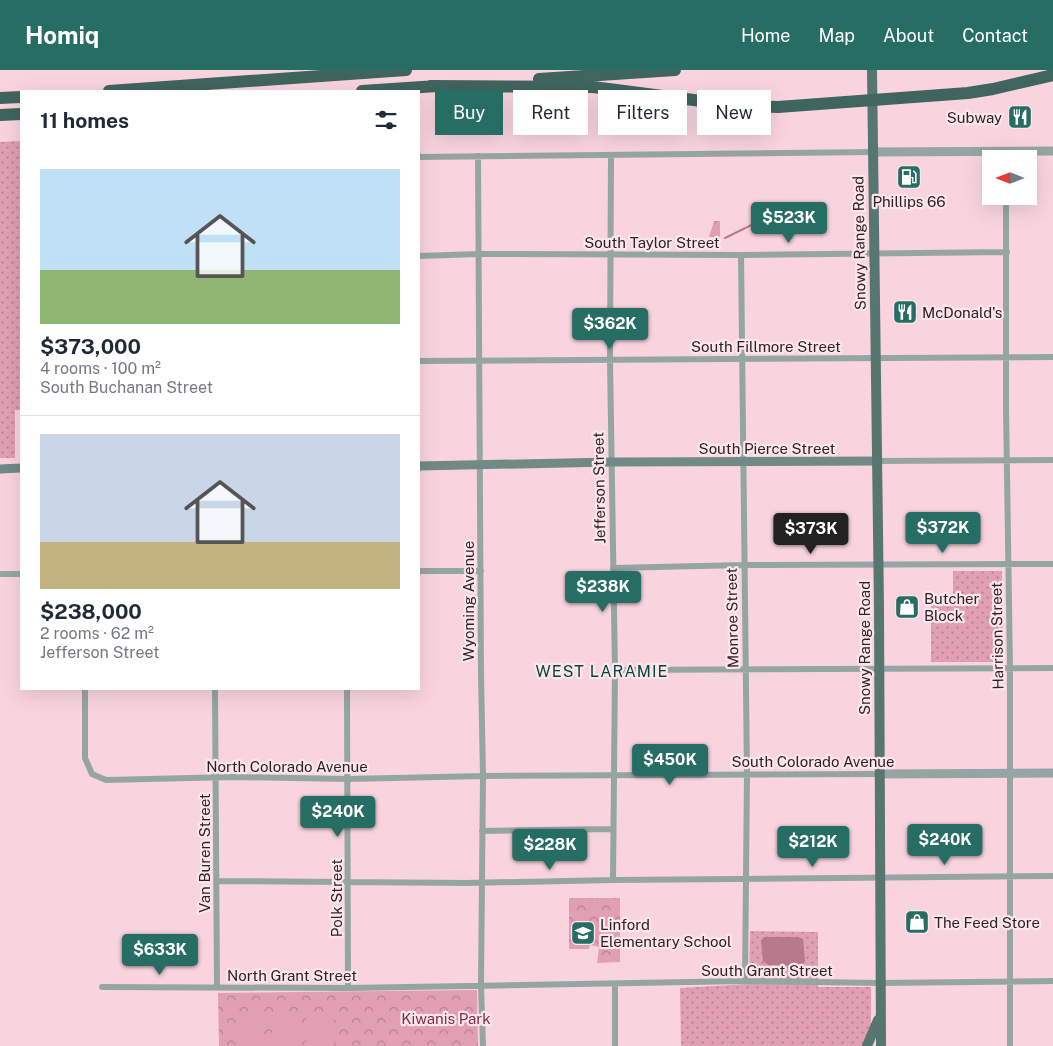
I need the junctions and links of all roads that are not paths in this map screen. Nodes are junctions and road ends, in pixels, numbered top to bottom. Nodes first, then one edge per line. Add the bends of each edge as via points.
1 (398, 70) edge
2 (405, 70) edge
3 (675, 70) edge
4 (872, 70) edge
5 (1053, 75) edge
6 (430, 86) junction
7 (123, 90) edge
8 (376, 90) edge
9 (20, 96) edge
10 (0, 98) edge
11 (872, 100) junction
12 (20, 114) edge
13 (0, 115) edge
14 (1053, 151) edge
15 (873, 152) junction
16 (1038, 152) edge
17 (982, 154) edge
18 (478, 156) junction
19 (611, 156) junction
20 (420, 157) edge
21 (1006, 205) edge
22 (1007, 252) junction
23 (478, 254) junction
24 (611, 254) junction
25 (874, 254) junction
26 (741, 255) junction
27 (420, 256) edge
28 (1007, 357) junction
29 (1053, 357) edge
30 (741, 358) junction
31 (876, 358) junction
32 (610, 360) junction
33 (420, 361) edge
34 (479, 361) junction
35 (1008, 460) junction
36 (1053, 460) edge
37 (878, 461) junction
38 (612, 462) junction
39 (743, 462) junction
40 (420, 466) edge
41 (480, 466) junction
42 (20, 468) edge
43 (0, 469) edge
44 (1053, 564) edge
45 (744, 565) junction
46 (878, 565) junction
47 (1008, 565) junction
48 (613, 568) junction
49 (420, 571) edge
50 (481, 571) junction
51 (0, 574) edge
52 (20, 574) edge
53 (1010, 668) junction
54 (1053, 668) edge
55 (745, 669) junction
56 (879, 669) junction
57 (615, 670) junction
58 (85, 690) edge
59 (215, 690) edge
60 (347, 690) edge
61 (1010, 773) junction
62 (1053, 773) edge
63 (747, 774) junction
64 (880, 774) junction
65 (483, 776) junction
66 (614, 776) junction
67 (217, 778) junction
68 (348, 779) junction
69 (613, 829) junction
70 (482, 831) junction
71 (1011, 876) junction
72 (1053, 876) edge
73 (880, 878) junction
74 (613, 880) junction
75 (747, 880) junction
76 (217, 881) junction
77 (349, 882) junction
78 (481, 883) junction
79 (745, 981) junction
80 (1010, 981) junction
81 (1053, 981) edge
82 (880, 983) junction
83 (615, 984) junction
84 (481, 985) junction
85 (102, 987) dead end
86 (217, 987) junction
87 (348, 988) junction
88 (880, 1015) junction
89 (483, 1046) edge
90 (615, 1046) edge
91 (867, 1046) edge
92 (881, 1046) edge
93 (1010, 1046) edge

1 - 2 highway
1 - 7 highway
3 - 6 highway
4 - 11 main road, Snowy Range Road
5 - 11 highway via 993,90
6 - 8 highway
6 - 11 highway via 593,87 740,106 778,107
9 - 10 highway
11 - 15 main road, Snowy Range Road
12 - 13 highway
14 - 16 street
15 - 17 street
15 - 19 street
15 - 25 main road, Snowy Range Road
18 - 19 street
18 - 20 street
18 - 23 street, Wyoming Avenue
19 - 24 street, Jefferson Street
21 - 22 street, Harrison Street
22 - 25 street, South Taylor Street
22 - 28 street, Harrison Street
23 - 24 street, South Taylor Street
23 - 27 street, South Taylor Street
23 - 34 street, Wyoming Avenue
24 - 26 street, South Taylor Street
24 - 32 street, Jefferson Street
25 - 26 street, South Taylor Street
25 - 31 main road, Snowy Range Road
26 - 30 street, Monroe Street
28 - 29 street, South Fillmore Street
28 - 31 street, South Fillmore Street
28 - 35 street, Harrison Street
30 - 31 street, South Fillmore Street
30 - 32 street, South Fillmore Street
30 - 39 street, Monroe Street
31 - 37 main road, Snowy Range Road
32 - 34 street, South Fillmore Street
32 - 38 street, Jefferson Street
33 - 34 street, South Fillmore Street
34 - 41 street, Wyoming Avenue
35 - 36 street, South Pierce Street
35 - 37 street, South Pierce Street
35 - 47 street, Harrison Street
37 - 39 main road, South Pierce Street
37 - 46 main road, Snowy Range Road
38 - 39 main road, South Pierce Street
38 - 41 main road, South Pierce Street
38 - 48 street, Jefferson Street
39 - 45 street, Monroe Street
40 - 41 main road, South Pierce Street
41 - 50 street, Wyoming Avenue
42 - 43 main road
44 - 47 street
45 - 46 street
45 - 48 street
45 - 55 street, Monroe Street
46 - 47 street
46 - 56 main road, Snowy Range Road
47 - 53 street, Harrison Street
48 - 57 street, Jefferson Street
49 - 50 street
50 - 65 street, Wyoming Avenue
51 - 52 street
53 - 54 street
53 - 56 street
53 - 61 street, Harrison Street
55 - 56 street
55 - 57 street
55 - 63 street, Monroe Street
56 - 64 main road, Snowy Range Road
57 - 66 street, Jefferson Street
58 - 67 street, North Colorado Avenue via 85,758 92,774 106,780
59 - 67 street, Van Buren Street
60 - 68 street, Polk Street
61 - 62 street, South Colorado Avenue
61 - 64 street, South Colorado Avenue
61 - 71 street, Harrison Street
63 - 64 street, South Colorado Avenue
63 - 66 street, South Colorado Avenue
63 - 75 street, Monroe Street
64 - 73 main road, Snowy Range Road
65 - 66 street, South Colorado Avenue
65 - 68 street, North Colorado Avenue
65 - 70 street, Wyoming Avenue
66 - 69 street, Jefferson Street
67 - 68 street, North Colorado Avenue
67 - 76 street, Van Buren Street
68 - 77 street, Polk Street
69 - 70 street
69 - 74 street, Jefferson Street
70 - 78 street, Wyoming Avenue
71 - 72 street
71 - 73 street
71 - 80 street, Harrison Street
73 - 75 street
73 - 82 main road, Snowy Range Road
74 - 75 street
74 - 78 street
75 - 79 street, Monroe Street
76 - 77 street
76 - 86 street, Van Buren Street
77 - 78 street
77 - 87 street, Polk Street
78 - 84 street, Wyoming Avenue
79 - 82 street, South Grant Street
79 - 83 street, South Grant Street
80 - 81 street, South Grant Street
80 - 82 street, South Grant Street
80 - 93 street, Harrison Street
82 - 88 main road, Snowy Range Road
83 - 84 street, South Grant Street
83 - 90 street
84 - 87 street, North Grant Street
84 - 89 street, Wyoming Avenue
85 - 86 street, North Grant Street
86 - 87 street, North Grant Street
88 - 91 main road
88 - 92 main road, Snowy Range Road

